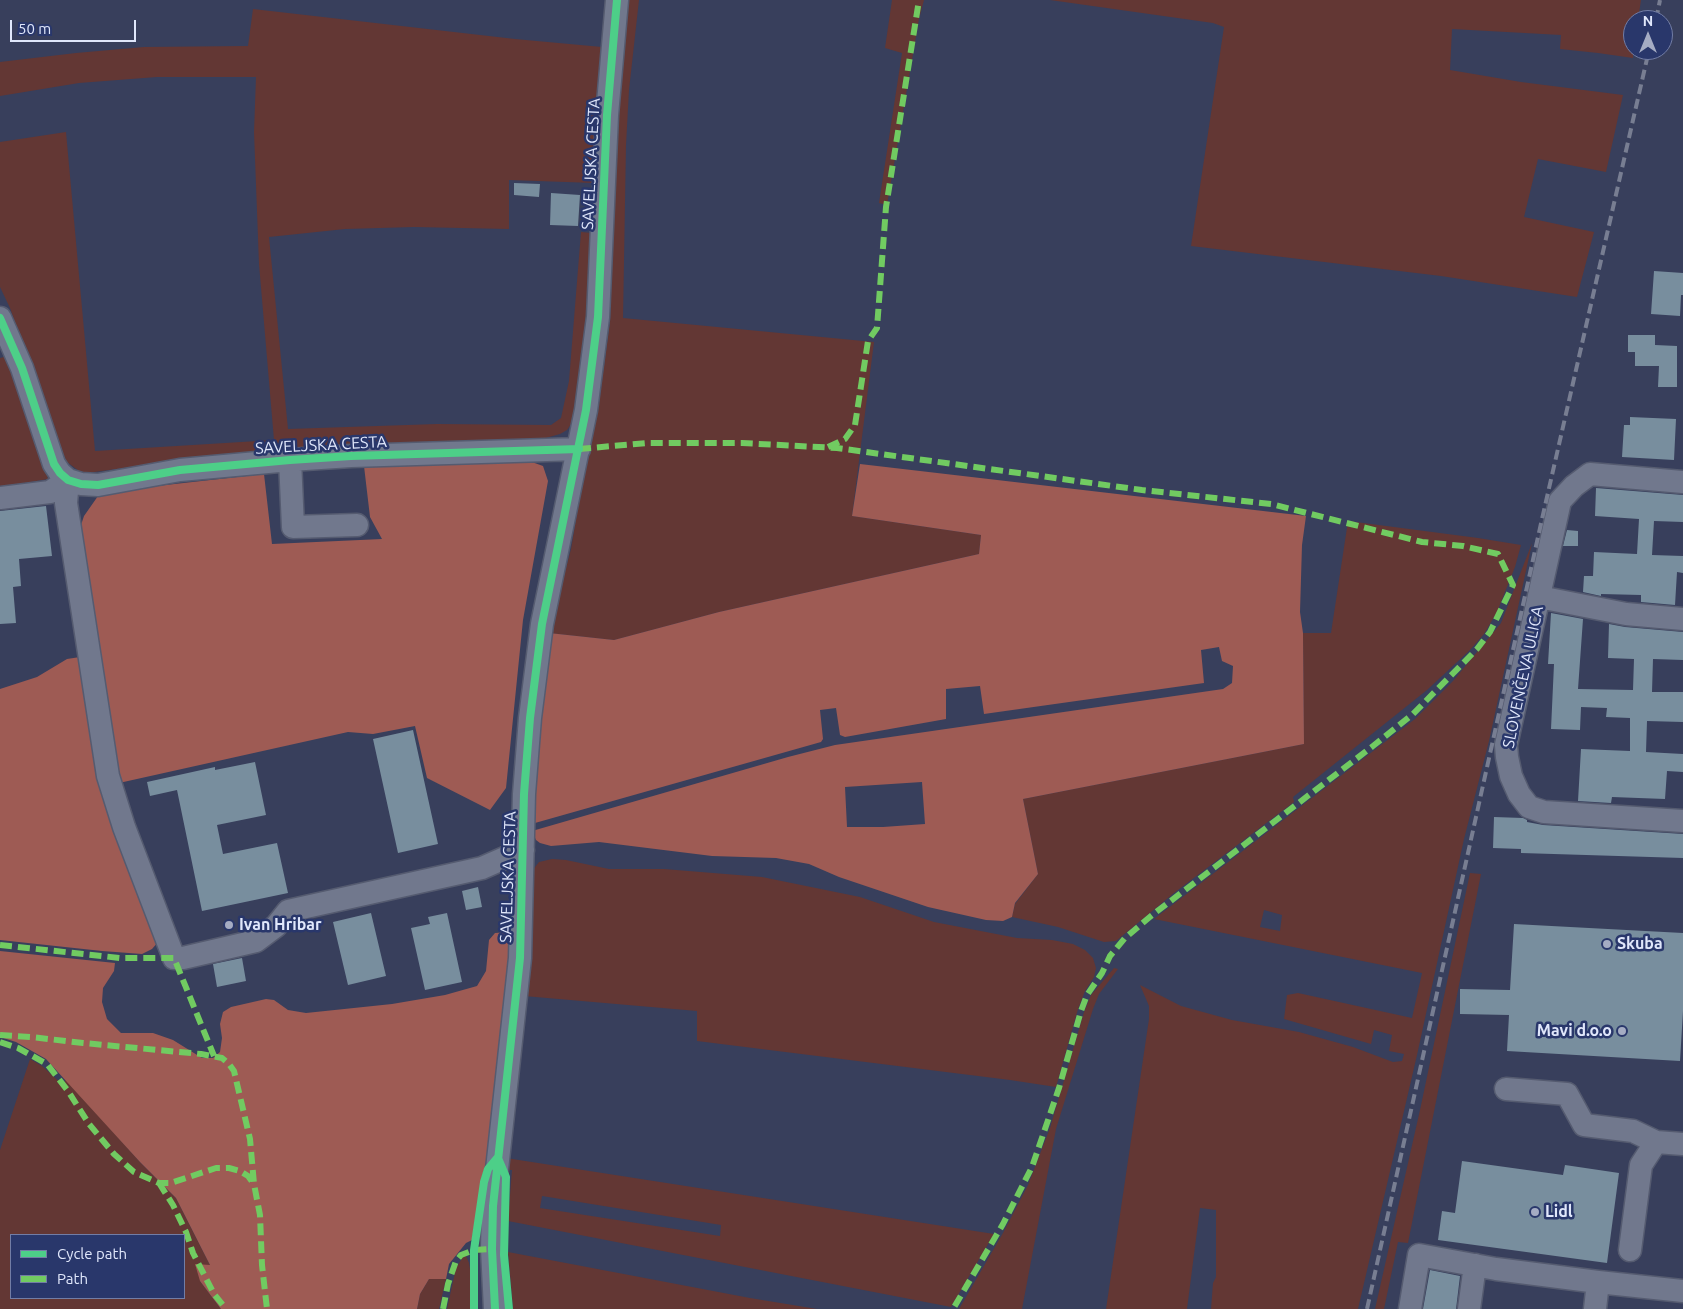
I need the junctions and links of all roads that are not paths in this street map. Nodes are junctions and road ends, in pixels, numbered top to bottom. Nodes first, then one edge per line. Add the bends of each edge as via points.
1 (617, 0) edge
2 (0, 318) edge
3 (579, 449) junction
4 (290, 460) junction
5 (68, 480) junction
6 (1683, 482) edge
7 (0, 498) edge
8 (357, 525) dead end
9 (1539, 597) junction
10 (1683, 619) edge
11 (1683, 821) edge
12 (523, 850) junction
13 (1506, 1089) dead end
14 (1656, 1142) junction
15 (1683, 1144) edge
16 (1630, 1250) dead end
17 (1475, 1265) junction
18 (1598, 1282) junction
19 (1683, 1290) edge
20 (495, 1309) edge
21 (1410, 1309) edge
22 (1469, 1309) edge
23 (1595, 1309) edge

1 - 3 street, SAVELJSKA CESTA via 607,115 598,317
2 - 5 street via 26,377 54,464
3 - 4 street, SAVELJSKA CESTA
3 - 12 street, SAVELJSKA CESTA via 536,666
4 - 5 street, SAVELJSKA CESTA via 180,470 98,485
4 - 8 street via 293,527
5 - 7 street via 50,492
5 - 12 street via 66,503 108,776 174,958 256,941 276,926 288,911 482,868
6 - 9 street, SLOVENČEVA ULICA via 1590,474 1574,486 1560,501
9 - 10 street, SLOVENČEVA ULICA via 1626,614
9 - 11 street, SLOVENČEVA ULICA via 1506,745 1511,776 1520,794 1529,807 1544,812
12 - 20 street, SAVELJSKA CESTA via 518,972 493,1206
13 - 14 street via 1566,1094 1584,1125 1633,1132
14 - 15 street
14 - 16 street via 1641,1165
17 - 18 street
17 - 21 street via 1419,1255
17 - 22 street
18 - 19 street
18 - 23 street

